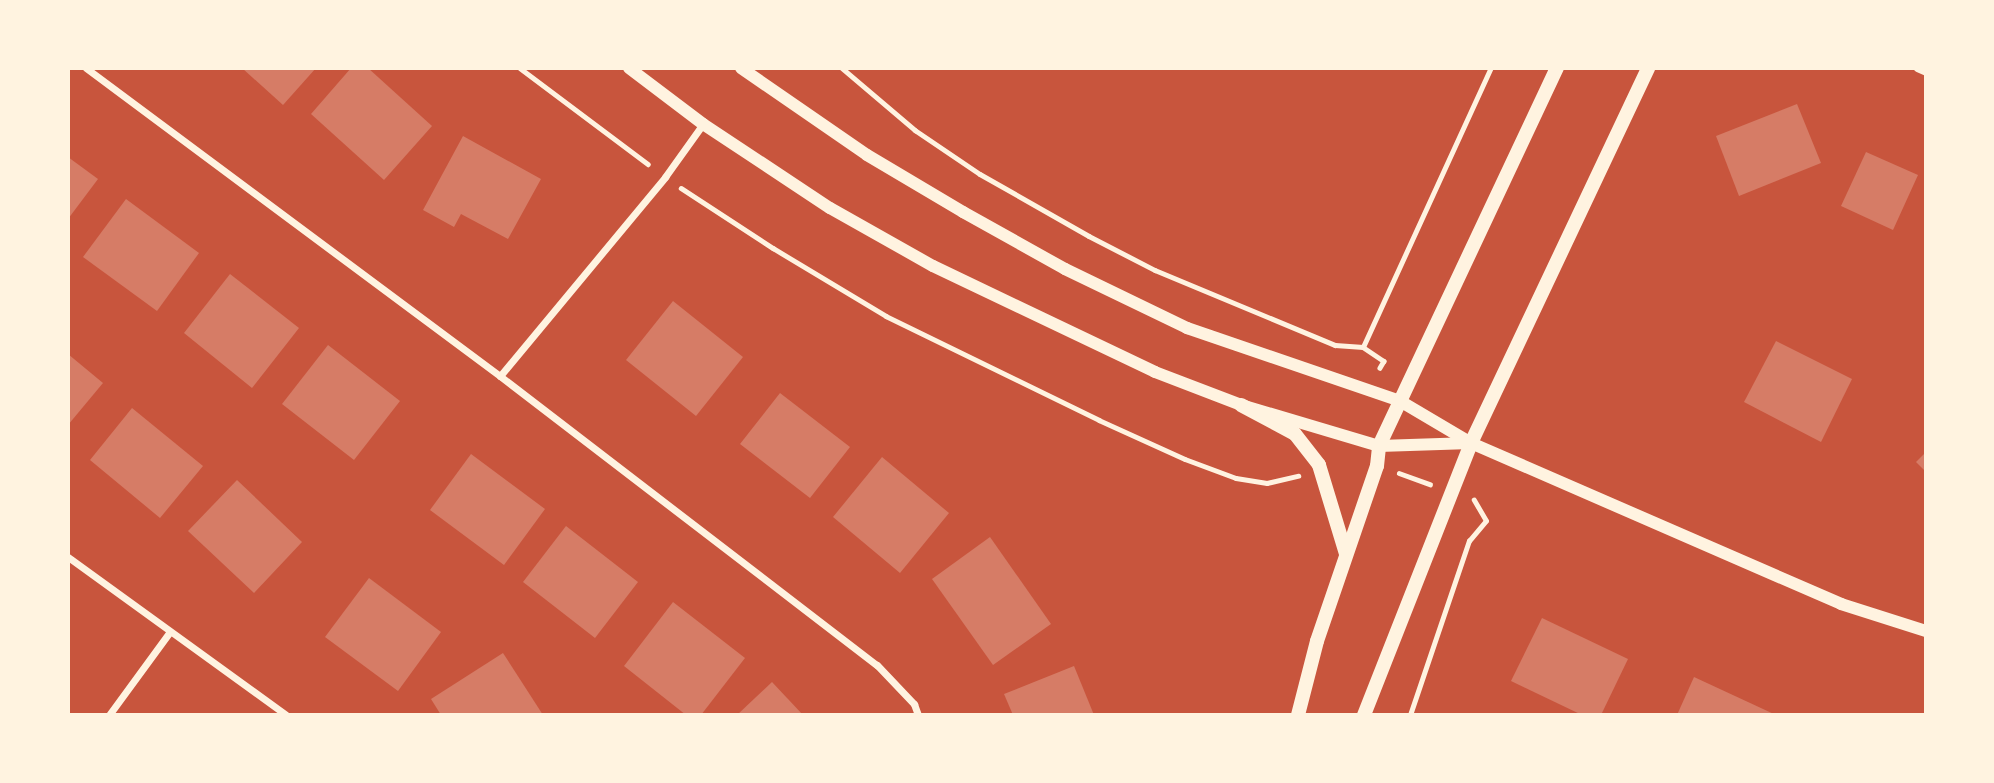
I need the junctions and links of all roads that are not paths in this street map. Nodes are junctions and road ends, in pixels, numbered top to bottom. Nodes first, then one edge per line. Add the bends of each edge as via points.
1 (86, 68) edge
2 (629, 68) edge
3 (1557, 68) edge
4 (1648, 68) edge
5 (1917, 68) edge
6 (744, 69) edge
7 (1926, 72) edge
8 (704, 124) junction
9 (500, 376) junction
10 (1400, 401) junction
11 (1241, 405) junction
12 (1471, 443) junction
13 (1379, 446) junction
14 (1346, 554) junction
15 (68, 557) edge
16 (1926, 631) edge
17 (169, 633) junction
18 (109, 715) edge
19 (285, 715) edge
20 (919, 715) edge
21 (1298, 715) edge
22 (1364, 715) edge

1 - 9 street
2 - 8 street
3 - 10 main road
4 - 12 main road
5 - 7 street
6 - 10 street via 867,155 1065,269 1187,328
8 - 9 street
8 - 11 street via 830,208 933,266 1155,372
9 - 20 street via 877,665
10 - 12 street
10 - 13 main road
11 - 13 street
11 - 14 main road via 1295,433 1319,465
12 - 13 street
12 - 16 street via 1841,604
12 - 22 main road
13 - 14 main road via 1377,466
14 - 21 main road
15 - 17 street
17 - 18 street
17 - 19 street

